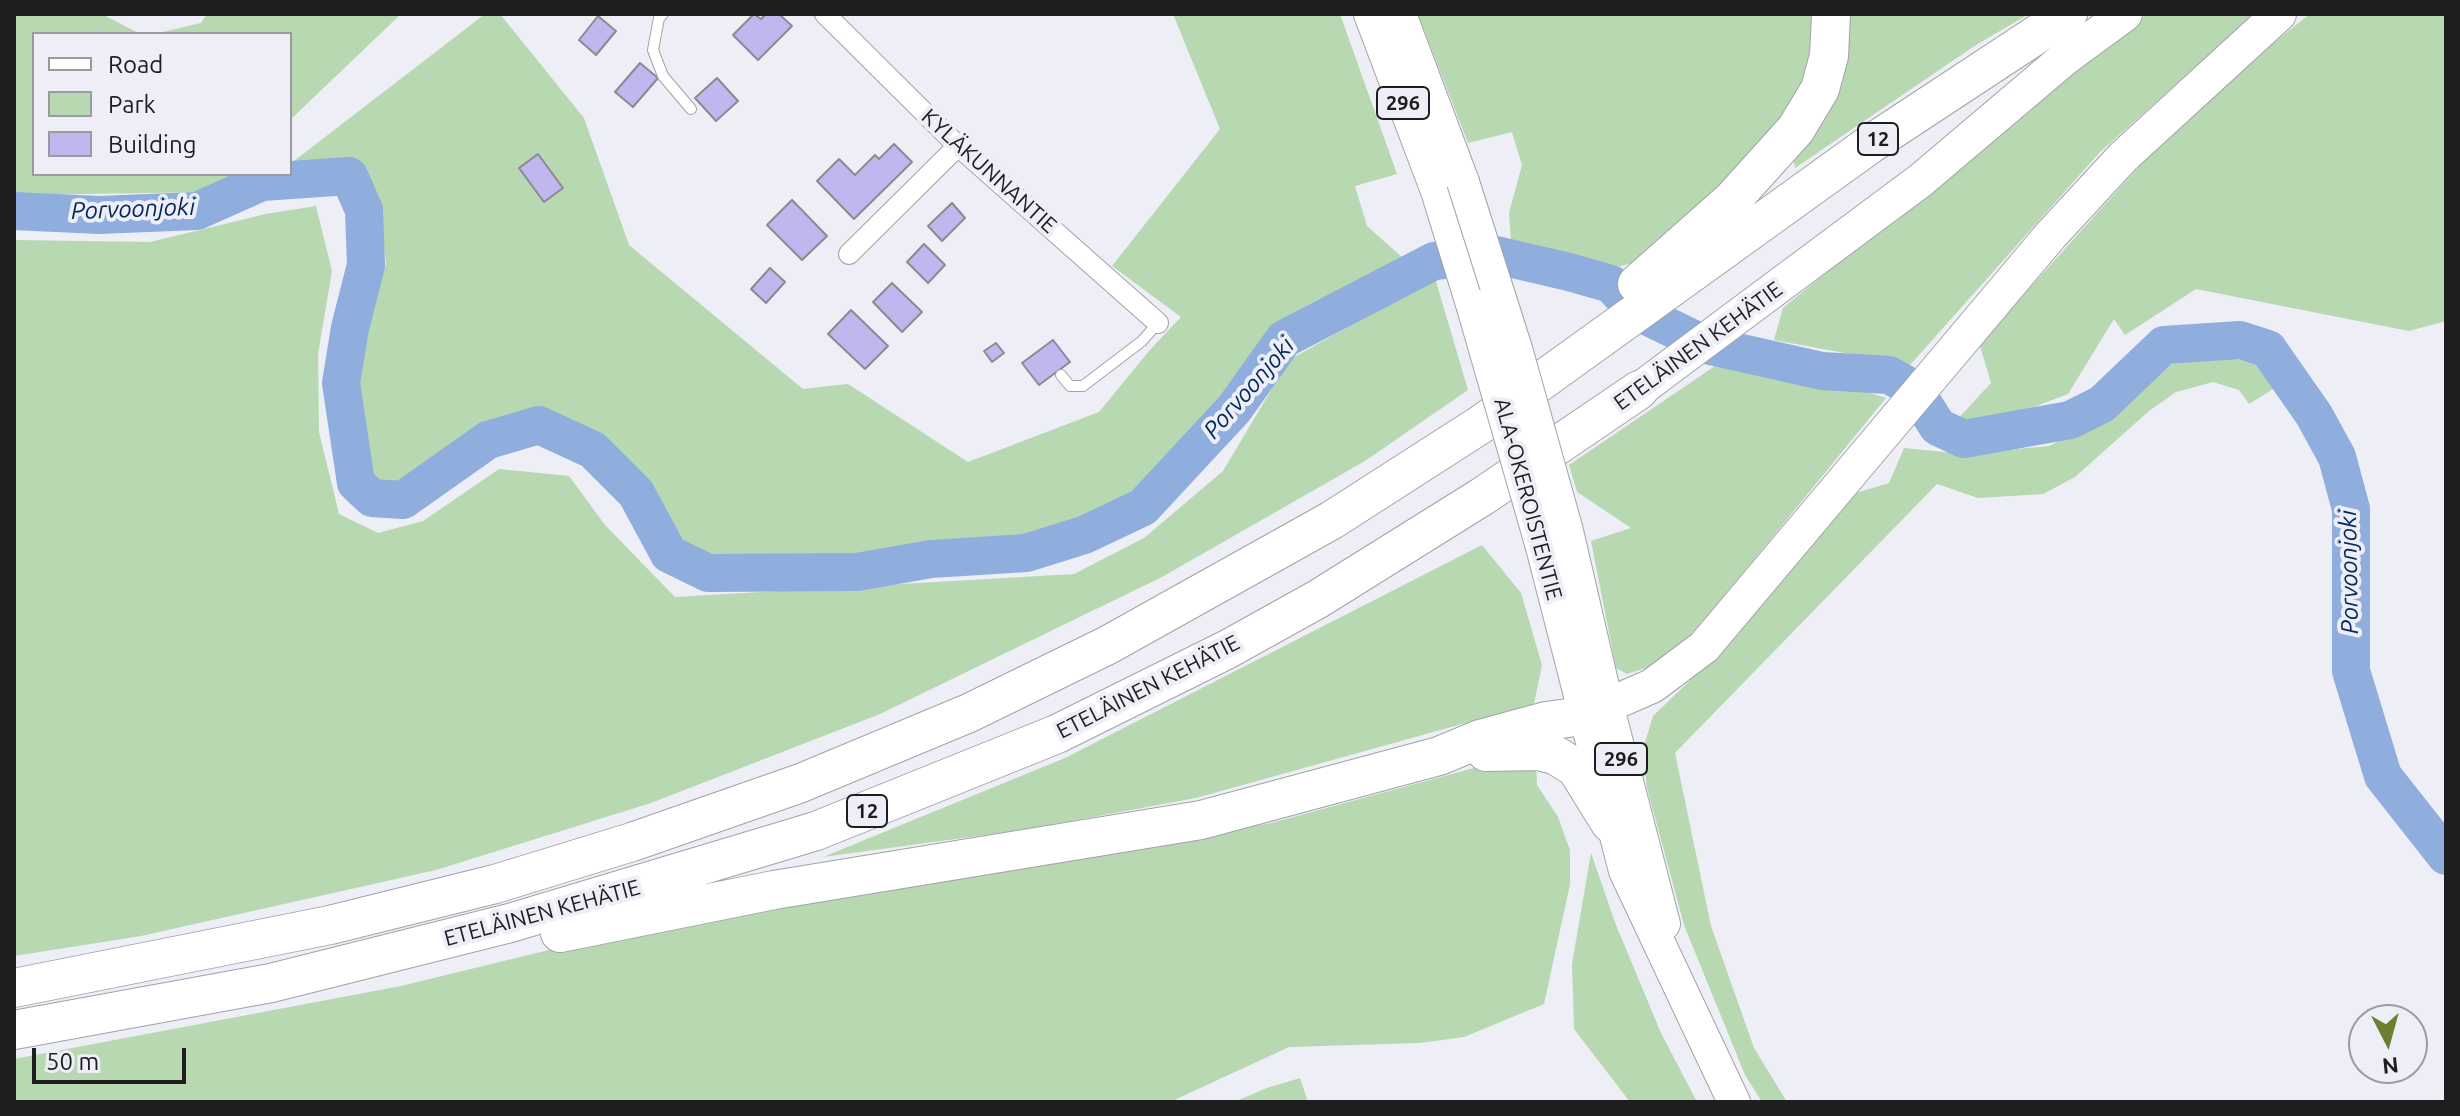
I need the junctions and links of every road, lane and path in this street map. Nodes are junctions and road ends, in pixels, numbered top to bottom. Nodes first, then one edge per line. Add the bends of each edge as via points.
1 (663, 14) edge
2 (825, 14) edge
3 (1370, 14) edge
4 (1400, 14) edge
5 (1831, 14) edge
6 (2068, 14) edge
7 (2125, 14) edge
8 (2279, 14) edge
9 (691, 109) dead end
10 (958, 146) junction
11 (1450, 187) junction
12 (849, 254) dead end
13 (1682, 264) junction
14 (1158, 323) joint
15 (1061, 375) dead end
16 (1639, 390) joint
17 (1596, 712) junction
18 (1439, 756) junction
19 (1610, 823) junction
20 (1678, 986) junction
21 (14, 988) edge
22 (14, 1030) edge
23 (1734, 1102) edge

1 - 9 lane via 653,50 663,76
2 - 10 street, KYLÄKUNNANTIE
3 - 11 main road, ALA-OKEROISTENTIE / 296
4 - 11 main road, ALA-OKEROISTENTIE / 296
5 - 13 highway via 1829,56 1820,89 1796,129
6 - 13 highway, ETELÄINEN KEHÄTIE / 12
7 - 16 highway, ETELÄINEN KEHÄTIE / 12 via 1966,144
8 - 17 highway via 2123,157 2050,236 1704,647 1652,686
10 - 12 street
10 - 14 street, KYLÄKUNNANTIE
11 - 17 main road, ALA-OKEROISTENTIE / 296, bridge via 1517,352
13 - 21 highway, ETELÄINEN KEHÄTIE / 12 via 1570,351 1332,520 1108,645 969,713 801,783 495,884 330,925
14 - 15 lane via 1083,386 1070,386
16 - 22 highway, ETELÄINEN KEHÄTIE / 12 via 1471,504 1228,649 1057,734 830,825 480,931 271,983
17 - 18 highway via 1480,739
17 - 19 main road, ALA-OKEROISTENTIE / 296
17 - 20 main road, ALA-OKEROISTENTIE / 296 via 1651,866
18 - 19 highway via 1538,751 1555,755 1576,768
18 - 22 highway via 1201,820 774,890 221,998
19 - 20 main road, ALA-OKEROISTENTIE / 296 via 1625,871
20 - 23 main road, ALA-OKEROISTENTIE

